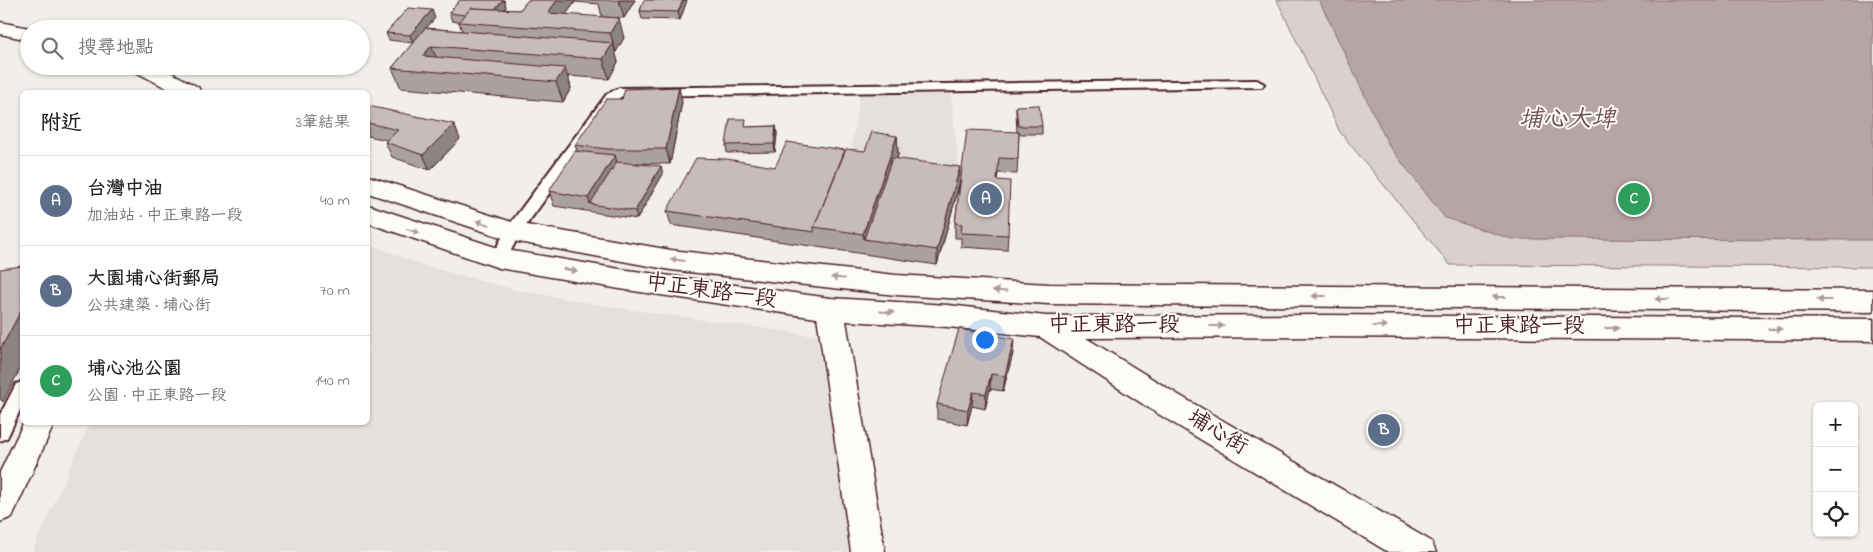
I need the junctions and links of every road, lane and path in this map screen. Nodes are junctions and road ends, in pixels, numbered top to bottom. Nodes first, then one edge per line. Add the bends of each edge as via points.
1 (0, 28) edge
2 (20, 32) edge
3 (159, 75) edge
4 (1257, 84) dead end
5 (186, 90) edge
6 (370, 185) edge
7 (370, 215) edge
8 (513, 232) junction
9 (499, 258) junction
10 (1049, 294) junction
11 (1873, 301) edge
12 (830, 310) junction
13 (1046, 327) junction
14 (1873, 330) edge
15 (20, 393) edge
16 (39, 425) edge
17 (0, 433) edge
18 (0, 507) edge
19 (868, 552) edge
20 (1419, 552) edge

1 - 2 main road
3 - 5 main road
4 - 8 lane via 619,92 612,97
8 -> 6 main road, 中正東路一段
7 -> 9 main road, 中正東路一段
8 - 9 lane
10 -> 8 main road, 中正東路一段 via 896,285 671,260
9 -> 12 main road, 中正東路一段
11 -> 10 main road, 中正東路一段
10 - 13 main road
12 -> 13 main road, 中正東路一段 via 948,316
12 - 19 main road
13 -> 14 main road, 中正東路一段
13 - 20 main road, 埔心街 via 1166,403
15 - 17 lane
16 - 18 main road

